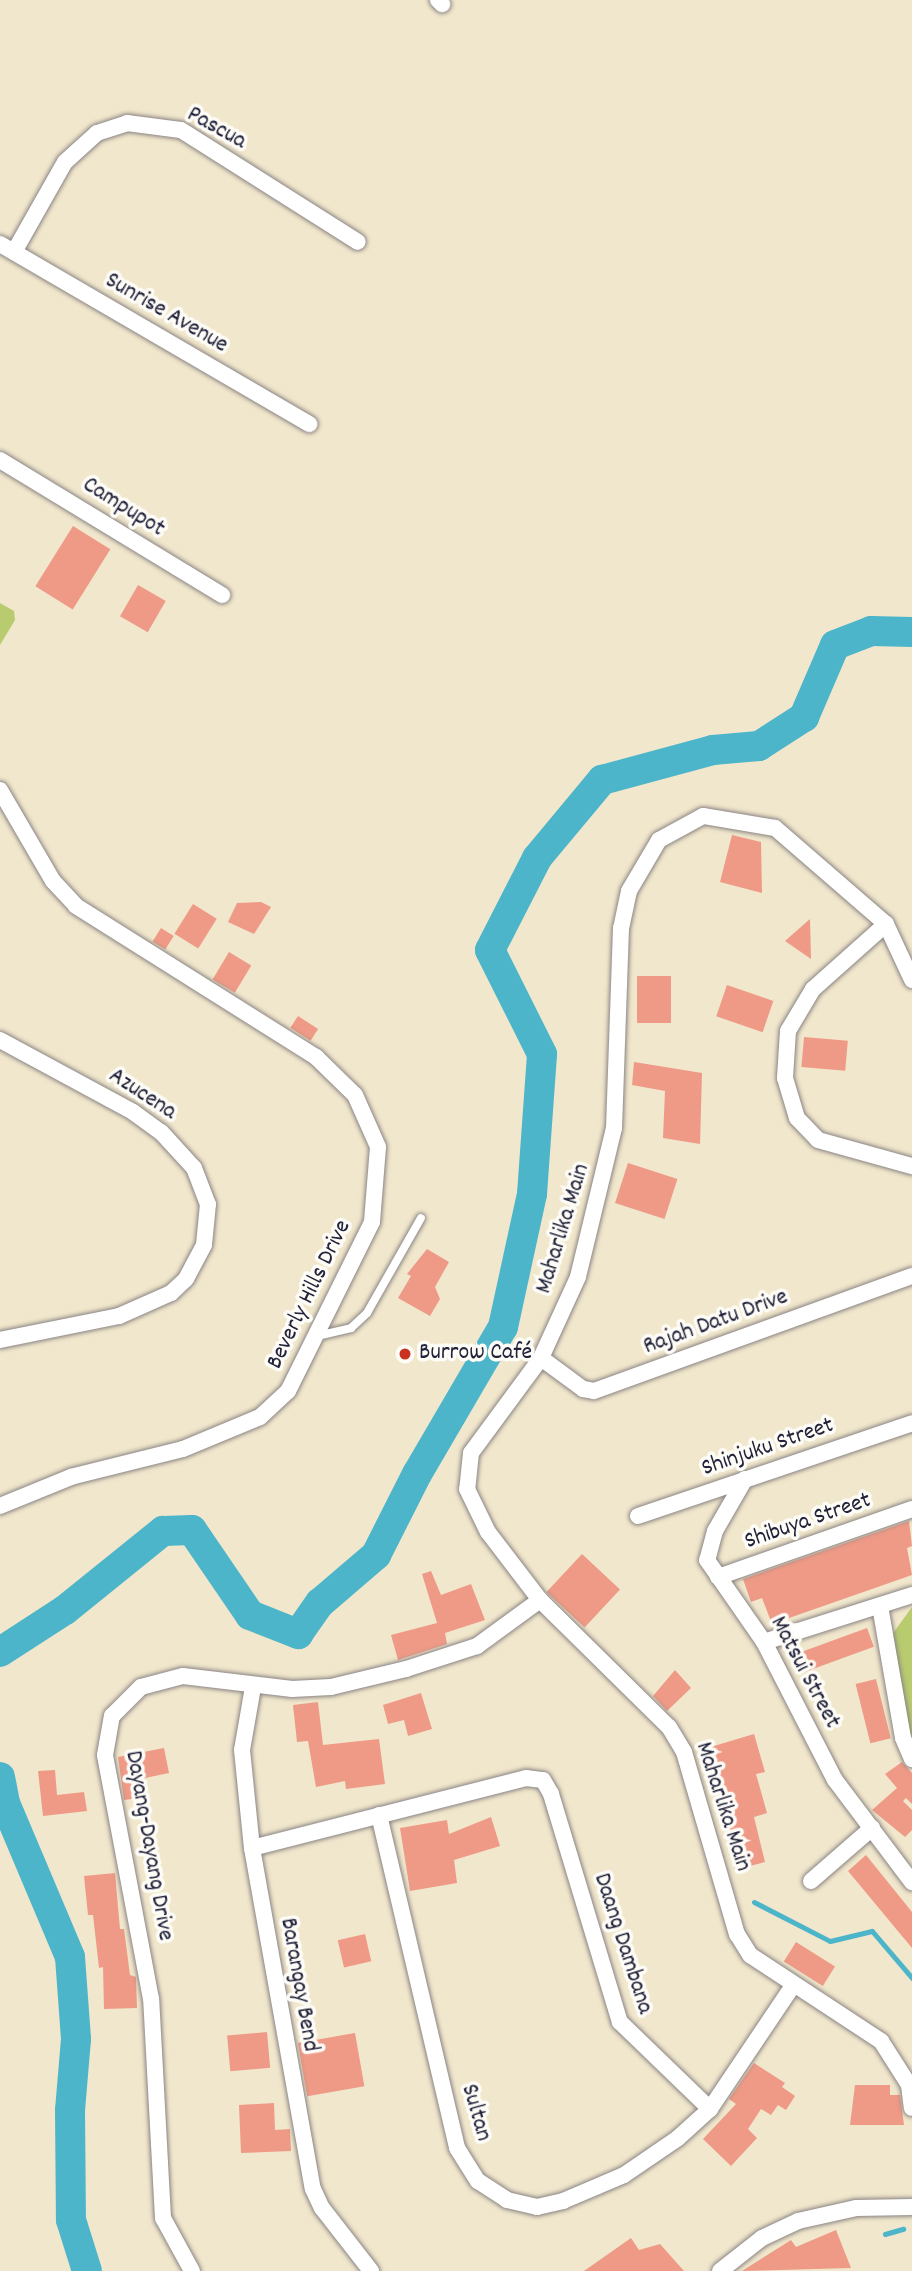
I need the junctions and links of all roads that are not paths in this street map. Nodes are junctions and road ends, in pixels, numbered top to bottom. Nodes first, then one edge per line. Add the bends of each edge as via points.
1 (358, 242) dead end
2 (7, 248) edge
3 (309, 424) dead end
4 (0, 460) edge
5 (222, 596) dead end
6 (0, 790) edge
7 (886, 924) junction
8 (912, 980) edge
9 (0, 1040) edge
10 (912, 1166) edge
11 (421, 1218) dead end
12 (912, 1276) edge
13 (317, 1336) junction
14 (0, 1340) edge
15 (541, 1359) junction
16 (912, 1423) edge
17 (745, 1479) junction
18 (0, 1506) edge
19 (912, 1509) edge
20 (638, 1516) dead end
21 (718, 1577) junction
22 (912, 1595) edge
23 (540, 1600) junction
24 (880, 1606) junction
25 (764, 1642) junction
26 (253, 1687) junction
27 (912, 1759) edge
28 (379, 1815) junction
29 (872, 1828) junction
30 (252, 1848) junction
31 (904, 1860) edge
32 (811, 1881) dead end
33 (912, 1882) edge
34 (792, 1987) junction
35 (912, 2108) edge
36 (710, 2109) junction
37 (912, 2207) edge
38 (192, 2271) edge
39 (371, 2271) edge
40 (720, 2271) edge

1 - 2 street, Pascua via 181,130 127,123 97,133 65,162
2 - 3 street, Sunrise Avenue
4 - 5 street, Campupot
6 - 13 street, Beverly Hills Drive via 53,881 76,906 316,1057 355,1095 378,1147 372,1222
7 - 8 street, Maharlika Main
7 - 10 street via 813,989 788,1031 785,1078 797,1118 818,1140
7 - 15 street, Maharlika Main via 775,828 703,816 659,840 629,891 621,928 614,1128 602,1193 578,1277
9 - 14 street, Azucena via 161,1132 194,1168 208,1204 204,1245 186,1279 171,1293 119,1316
11 - 13 lane via 367,1313 351,1328
12 - 15 street, Rajah Datu Drive via 594,1391 583,1389
13 - 18 street, Beverly Hills Drive via 288,1391 260,1417 183,1449 71,1477
15 - 23 street, Maharlika Main via 471,1453 467,1489 488,1532
16 - 17 street, Shinjuku Street
17 - 20 street, Shinjuku Street
17 - 21 street, Matsui Street via 708,1548 707,1560
19 - 21 street, Shibuya Street
21 - 25 street, Matsui Street
22 - 24 street
23 - 26 street, Dayang-Dayang Drive via 477,1646 406,1669 331,1688
23 - 34 street, Maharlika Main via 674,1735 694,1777 737,1934 750,1955
24 - 25 street
24 - 27 street via 903,1738
25 - 29 street, Matsui Street via 835,1780
26 - 30 street, Barangay Bend via 242,1750
26 - 38 street, Dayang-Dayang Drive via 183,1676 141,1687 112,1716 105,1755 151,1999 163,2218
28 - 30 street
28 - 36 street, Daang Dambana via 526,1778 543,1780 620,2022
28 - 36 street, Sultan via 457,2148 478,2181 507,2200 537,2207 563,2201 624,2175 678,2138
29 - 31 street, Matsui Street
29 - 32 street
30 - 39 street, Barangay Bend via 313,2189 322,2208
31 - 33 street, Matsui Street
34 - 35 street, Maharlika Main via 881,2041 909,2085
34 - 36 street, Sultan
37 - 40 street via 856,2208 798,2221 762,2238

